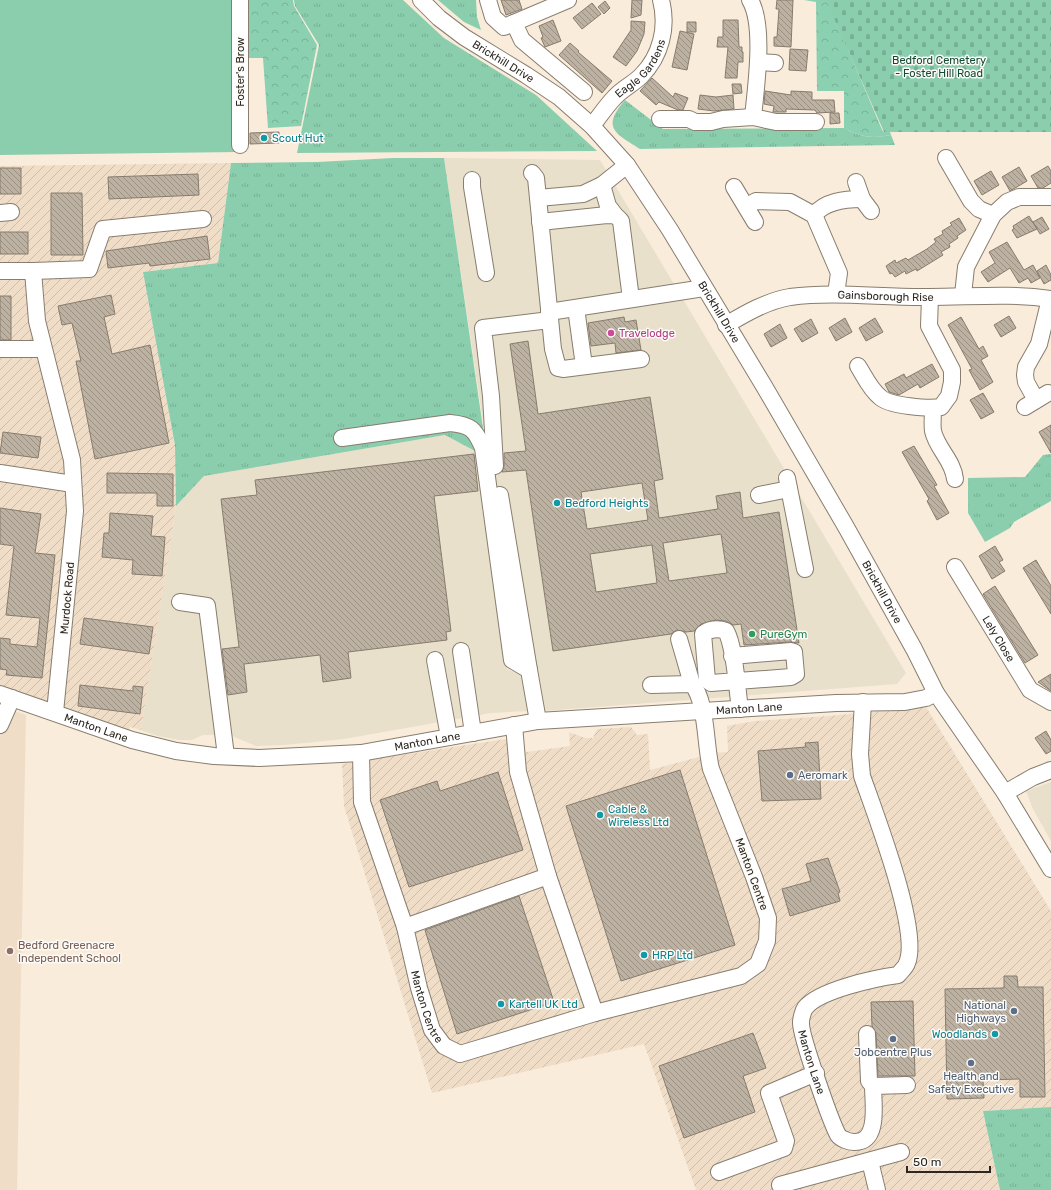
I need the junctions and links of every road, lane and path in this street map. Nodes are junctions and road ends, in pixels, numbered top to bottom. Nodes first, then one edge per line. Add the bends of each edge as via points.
1 (240, 0) edge
2 (421, 0) edge
3 (488, 0) edge
4 (568, 0) edge
5 (661, 0) edge
6 (750, 0) edge
7 (509, 25) junction
8 (758, 62) junction
9 (776, 63) dead end
10 (584, 92) dead end
11 (753, 117) junction
12 (660, 119) dead end
13 (816, 122) dead end
14 (592, 126) junction
15 (240, 145) dead end
16 (952, 163) dead end
17 (627, 165) junction
18 (532, 174) dead end
19 (472, 180) dead end
20 (856, 182) dead end
21 (602, 185) junction
22 (734, 187) dead end
23 (1051, 197) edge
24 (538, 198) junction
25 (747, 206) junction
26 (993, 214) junction
27 (615, 215) junction
28 (814, 216) junction
29 (203, 220) dead end
30 (540, 222) junction
31 (756, 222) dead end
32 (0, 271) edge
33 (33, 272) junction
34 (486, 272) dead end
35 (704, 288) junction
36 (836, 294) junction
37 (963, 295) junction
38 (930, 297) junction
39 (632, 299) junction
40 (1050, 299) edge
41 (576, 308) junction
42 (550, 316) junction
43 (726, 325) junction
44 (0, 349) edge
45 (42, 349) junction
46 (641, 358) dead end
47 (584, 366) junction
48 (858, 366) dead end
49 (1036, 400) dead end
50 (933, 409) junction
51 (342, 438) dead end
52 (0, 473) edge
53 (955, 479) dead end
54 (73, 484) junction
55 (759, 495) dead end
56 (955, 567) dead end
57 (805, 569) dead end
58 (180, 602) dead end
59 (679, 639) dead end
60 (461, 651) dead end
61 (732, 656) junction
62 (435, 660) dead end
63 (530, 670) junction
64 (736, 682) junction
65 (692, 684) junction
66 (651, 685) dead end
67 (936, 693) junction
68 (6, 696) edge
69 (863, 702) junction
70 (1051, 702) edge
71 (740, 709) junction
72 (703, 711) junction
73 (55, 712) junction
74 (538, 721) junction
75 (514, 725) junction
76 (0, 726) edge
77 (473, 732) junction
78 (449, 737) junction
79 (361, 753) junction
80 (226, 756) junction
81 (1051, 770) edge
82 (1005, 793) junction
83 (1051, 869) edge
84 (548, 876) junction
85 (405, 927) junction
86 (595, 1013) junction
87 (867, 1034) dead end
88 (816, 1073) junction
89 (907, 1085) dead end
90 (873, 1091) junction
91 (839, 1136) junction
92 (901, 1152) dead end
93 (870, 1161) junction
94 (848, 1166) junction
95 (719, 1172) dead end
96 (780, 1185) dead end
97 (801, 1185) edge
98 (877, 1190) edge

1 - 15 street, Foster's Brow
2 - 14 street, Brickhill Drive via 464,37 559,97
3 - 7 street via 493,17
4 - 7 street
5 - 14 street, Eagle Gardens via 663,31 652,63 641,76 615,97
6 - 8 street via 755,9
7 - 10 street via 522,40
8 - 9 street
8 - 11 street
11 - 12 street via 711,122
11 - 13 street via 776,122
14 - 17 street, Brickhill Drive
16 - 26 street via 971,201 979,210
17 - 21 street
17 - 35 street, Brickhill Drive
18 - 24 street via 536,178
19 - 34 street
20 - 28 street via 866,205 846,200 829,204 818,210
21 - 24 street via 583,194
21 - 27 street via 608,206
22 - 25 street
23 - 26 street via 1019,197 1007,202
24 - 30 street
25 - 28 street via 756,201 790,202
25 - 31 street
26 - 37 street via 966,267
27 - 30 street
27 - 39 street via 620,221
28 - 36 street via 839,273
29 - 33 street via 103,229 89,269
30 - 42 street
32 - 33 street
33 - 45 street, Murdock Road via 36,321
35 - 39 street
35 - 43 street, Brickhill Drive
36 - 38 street, Gainsborough Rise
36 - 43 street, Gainsborough Rise via 790,297 768,302
37 - 38 street, Gainsborough Rise
37 - 40 street, Gainsborough Rise
38 - 50 street via 929,326 952,370 949,396 941,407
39 - 41 street
40 - 49 street via 1039,344 1026,367 1026,382
41 - 42 street
41 - 47 street
42 - 47 street via 558,368
42 - 63 street via 483,328 496,470
43 - 67 street, Brickhill Drive via 846,527
44 - 45 street
45 - 54 street, Murdock Road via 72,460
46 - 47 street
48 - 50 street via 872,390 881,399
50 - 53 street via 933,430 954,468
51 - 63 street via 450,423 466,425 477,433 483,448 512,660
52 - 54 street
54 - 73 street, Murdock Road via 75,511
55 - 57 street via 788,484
56 - 70 street, Lely Close via 1030,690
58 - 80 street via 207,606
59 - 65 street, Manton Centre
60 - 77 street
61 - 64 street
61 - 64 street via 726,632 719,629 703,634 707,680 711,683
61 - 64 street via 791,652 796,655 796,674 791,677
62 - 78 street
63 - 74 street
64 - 71 street
65 - 66 street
65 - 72 street, Manton Centre via 698,690
67 - 69 street, Manton Lane via 926,698 905,702
67 - 82 street
68 - 73 street, Manton Lane
68 - 76 street
69 - 71 street, Manton Lane
69 - 88 street, Manton Lane via 860,754 862,776 905,908 909,950 907,963 898,975 873,979 826,994 804,1009 802,1033
71 - 72 street, Manton Lane
72 - 74 street, Manton Lane
72 - 86 street, Manton Centre via 711,769 768,918 767,941 758,964 741,976
73 - 80 street, Manton Lane via 132,740 176,751
74 - 75 street, Manton Lane
75 - 77 street, Manton Lane
75 - 84 street via 518,772
77 - 78 street, Manton Lane
78 - 79 street, Manton Lane
79 - 80 street, Manton Lane via 259,758
79 - 85 street, Manton Centre via 362,802
81 - 82 street
82 - 83 street
84 - 85 street
84 - 86 street
85 - 86 street, Manton Centre via 432,1030 444,1046 460,1054
87 - 90 street via 869,1081
88 - 91 street, Manton Lane
88 - 95 street via 769,1093 786,1141 784,1148
89 - 90 street
90 - 91 street via 873,1128 866,1138 848,1142
91 - 94 street, Manton Lane
92 - 93 street
93 - 94 street
93 - 98 street
94 - 97 street
96 - 97 street

